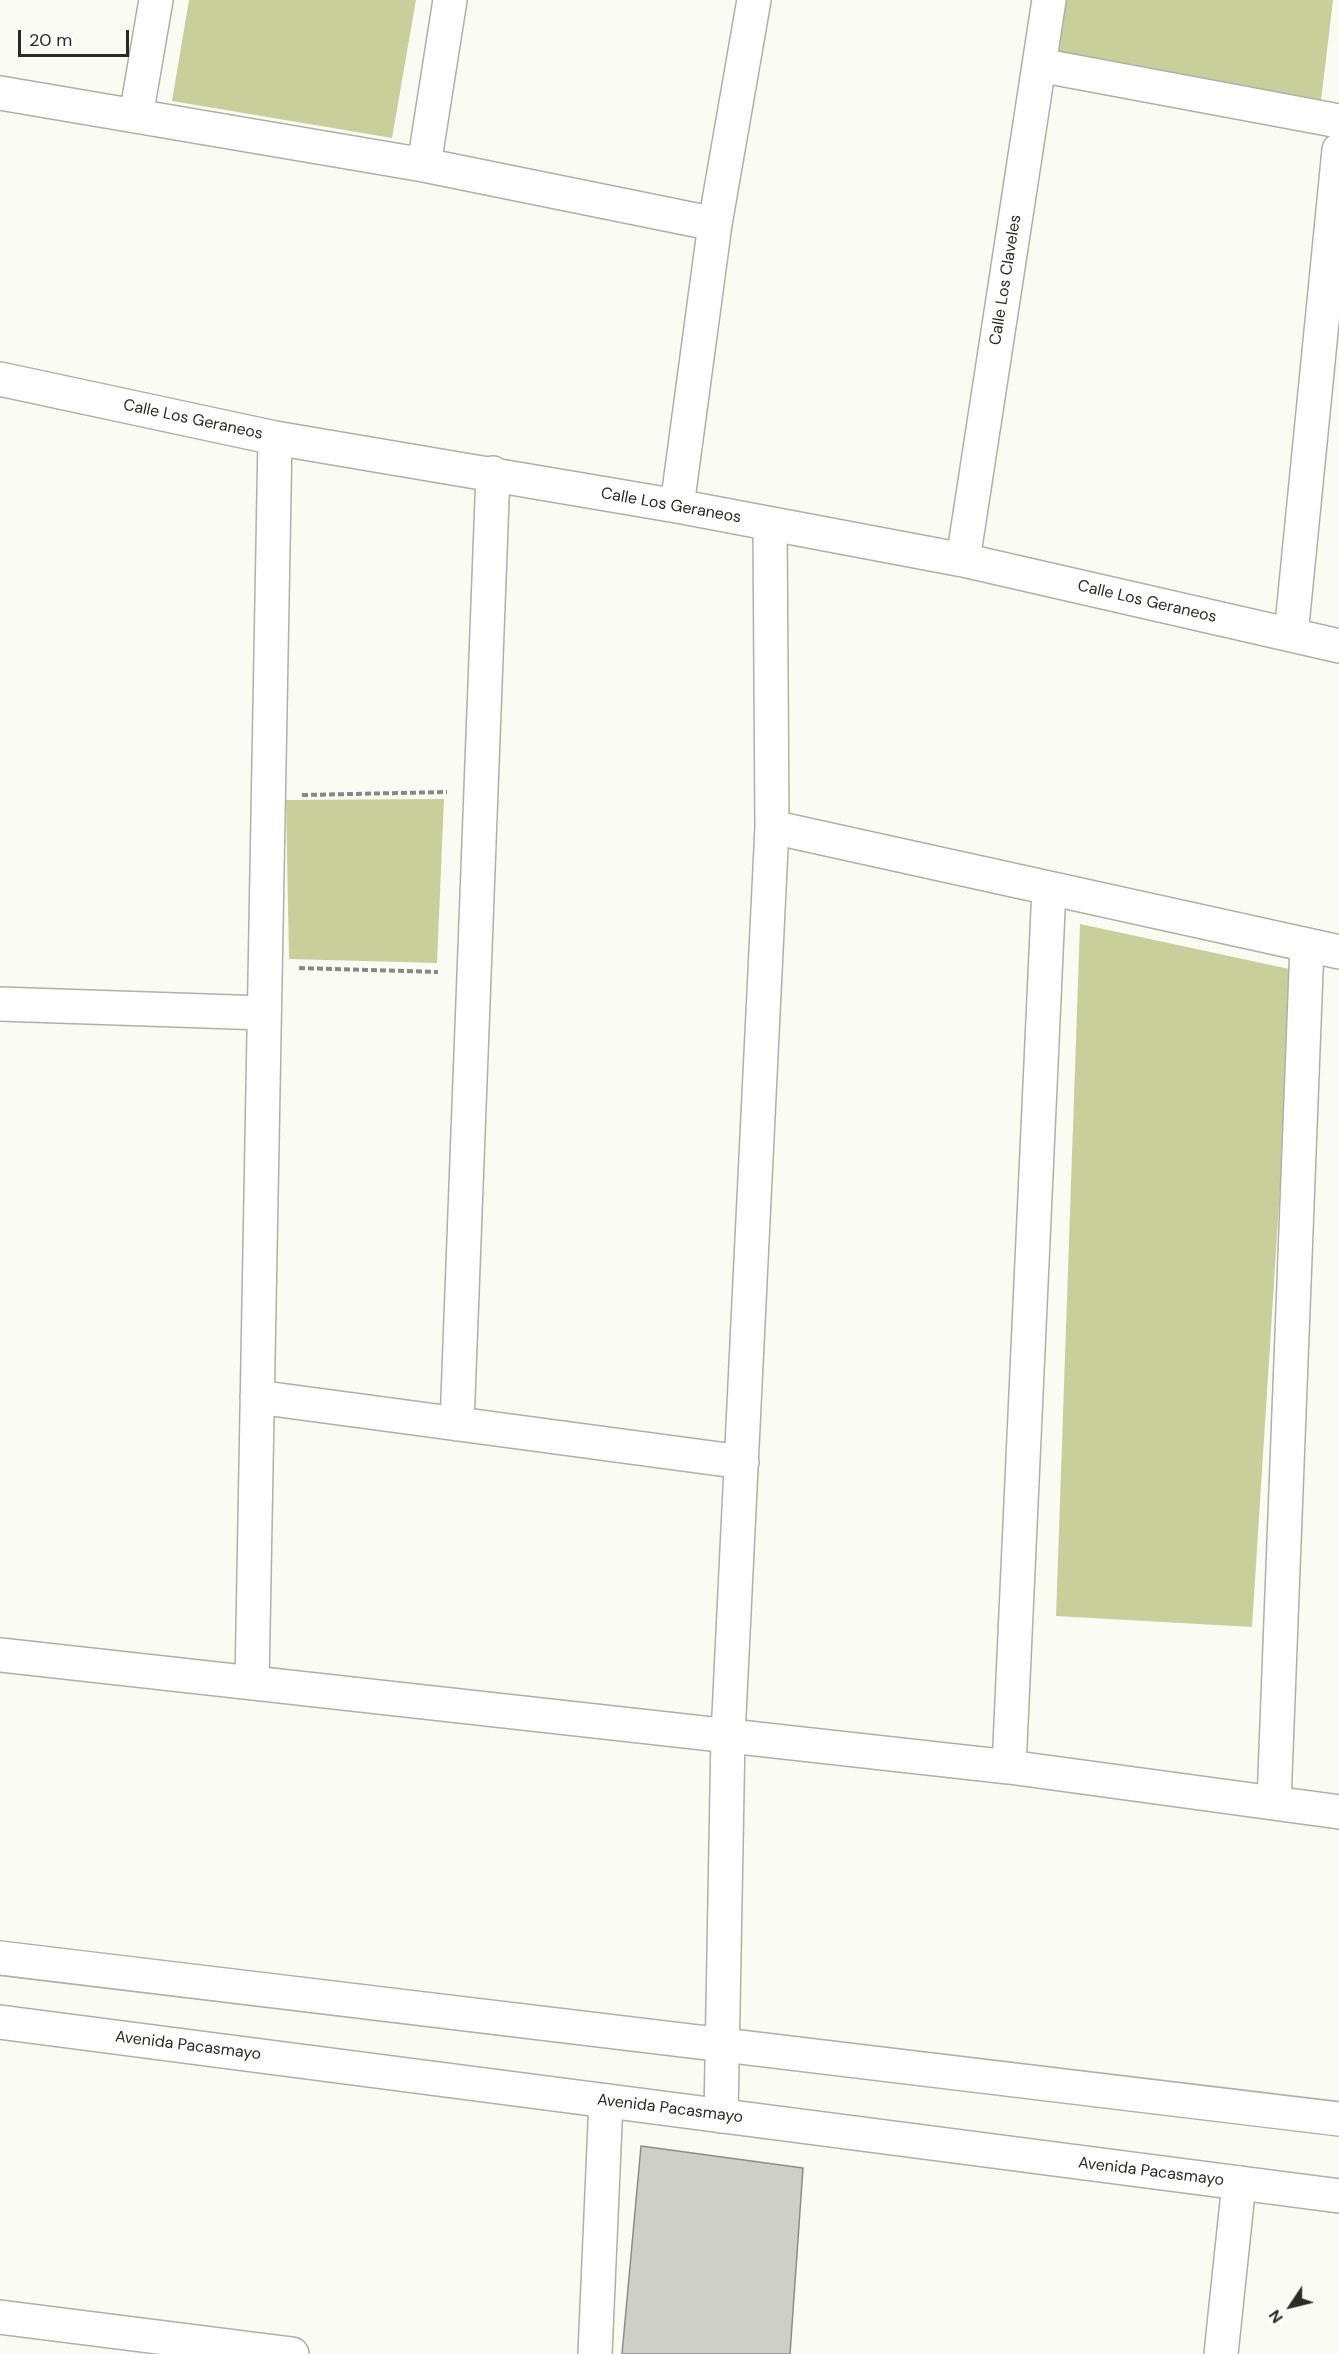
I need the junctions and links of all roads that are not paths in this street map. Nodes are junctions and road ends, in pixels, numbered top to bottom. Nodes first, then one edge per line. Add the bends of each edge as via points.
1 (156, 0) edge
2 (450, 0) edge
3 (754, 0) edge
4 (1048, 0) edge
5 (1039, 65) junction
6 (0, 93) edge
7 (136, 116) junction
8 (1339, 121) edge
9 (1339, 150) edge
10 (424, 165) junction
11 (715, 224) junction
12 (0, 379) edge
13 (275, 438) junction
14 (493, 473) junction
15 (677, 506) junction
16 (770, 524) junction
17 (963, 560) junction
18 (1291, 635) junction
19 (1339, 646) edge
20 (772, 827) junction
21 (1049, 888) junction
22 (1307, 945) junction
23 (1339, 952) edge
24 (0, 1004) edge
25 (264, 1012) junction
26 (257, 1397) junction
27 (458, 1424) junction
28 (742, 1462) junction
29 (0, 1655) edge
30 (252, 1683) junction
31 (728, 1736) junction
32 (1009, 1767) junction
33 (1274, 1802) junction
34 (1339, 1812) edge
35 (0, 1958) edge
36 (0, 2022) edge
37 (722, 2045) junction
38 (606, 2100) junction
39 (721, 2115) junction
40 (1339, 2119) edge
41 (1239, 2183) junction
42 (1339, 2196) edge
43 (0, 2317) edge
44 (292, 2354) edge
45 (595, 2354) edge
46 (1221, 2354) edge

1 - 7 street
2 - 10 street
3 - 11 street
4 - 5 street, Calle Los Claveles
5 - 8 street
5 - 17 street, Calle Los Claveles
6 - 7 street
7 - 10 street
9 - 18 street
10 - 11 street
11 - 15 street
12 - 13 street, Calle Los Geraneos
13 - 14 street, Calle Los Geraneos
13 - 25 street
14 - 15 street, Calle Los Geraneos
14 - 27 street
15 - 16 street, Calle Los Geraneos
16 - 17 street, Calle Los Geraneos
16 - 20 street
17 - 18 street, Calle Los Geraneos
18 - 19 street, Calle Los Geraneos
20 - 21 street
20 - 28 street
21 - 22 street
21 - 32 street
22 - 23 street
22 - 33 street
24 - 25 street
25 - 26 street
26 - 27 street
26 - 30 street
27 - 28 street
28 - 31 street
29 - 30 street
30 - 31 street
31 - 32 street
31 - 37 street
32 - 33 street
33 - 34 street
35 - 37 street
36 - 38 street, Avenida Pacasmayo
37 - 39 street
37 - 40 street
38 - 39 street, Avenida Pacasmayo
38 - 45 street
39 - 41 street, Avenida Pacasmayo
41 - 42 street, Avenida Pacasmayo
41 - 46 street
43 - 44 street

